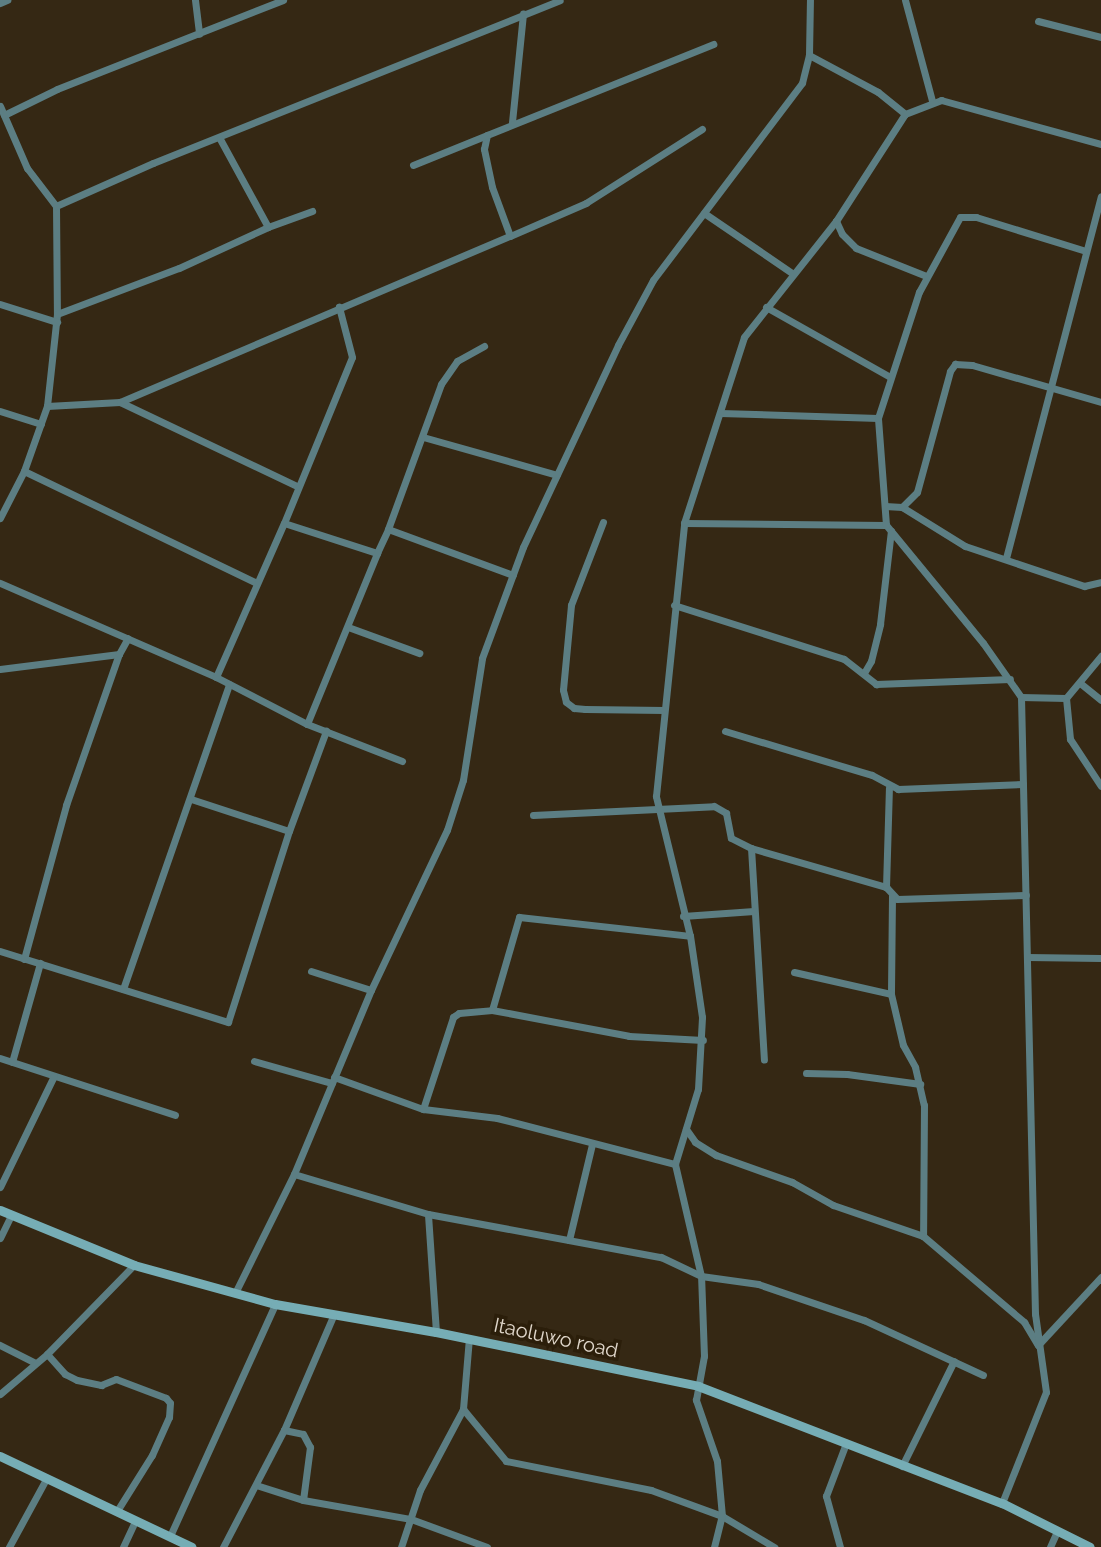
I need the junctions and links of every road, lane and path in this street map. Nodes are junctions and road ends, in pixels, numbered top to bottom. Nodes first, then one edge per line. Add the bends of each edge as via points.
1 (7, 0) edge
2 (195, 0) edge
3 (283, 0) edge
4 (560, 0) edge
5 (810, 0) edge
6 (905, 0) edge
7 (0, 3) edge
8 (523, 14) junction
9 (1038, 21) dead end
10 (199, 34) junction
11 (1101, 37) edge
12 (713, 44) dead end
13 (809, 55) junction
14 (932, 101) junction
15 (0, 106) edge
16 (905, 114) junction
17 (4, 115) junction
18 (512, 122) junction
19 (702, 129) dead end
20 (487, 135) junction
21 (220, 139) junction
22 (1101, 144) edge
23 (413, 165) dead end
24 (1101, 196) edge
25 (56, 206) junction
26 (312, 211) dead end
27 (704, 213) junction
28 (836, 221) junction
29 (268, 227) junction
30 (510, 236) junction
31 (1086, 251) junction
32 (792, 273) junction
33 (926, 276) junction
34 (0, 304) edge
35 (339, 307) junction
36 (766, 307) junction
37 (57, 318) junction
38 (484, 346) dead end
39 (890, 377) junction
40 (1051, 389) junction
41 (120, 402) junction
42 (1101, 402) edge
43 (47, 406) junction
44 (0, 411) edge
45 (720, 413) junction
46 (878, 418) junction
47 (41, 424) junction
48 (423, 437) junction
49 (24, 471) junction
50 (557, 475) junction
51 (297, 486) junction
52 (885, 506) junction
53 (902, 507) junction
54 (0, 518) edge
55 (603, 522) dead end
56 (284, 523) junction
57 (684, 523) junction
58 (888, 528) junction
59 (388, 529) junction
60 (377, 553) junction
61 (1006, 558) junction
62 (513, 575) junction
63 (255, 582) junction
64 (1101, 582) edge
65 (0, 583) edge
66 (674, 605) junction
67 (348, 627) junction
68 (128, 638) junction
69 (419, 653) dead end
70 (119, 654) junction
71 (1101, 656) edge
72 (0, 670) edge
73 (864, 673) junction
74 (216, 677) junction
75 (1010, 679) junction
76 (1080, 683) junction
77 (229, 684) junction
78 (1021, 697) junction
79 (1066, 698) junction
80 (1101, 700) edge
81 (664, 710) junction
82 (307, 724) junction
83 (326, 731) junction
84 (725, 731) dead end
85 (402, 761) dead end
86 (1023, 784) junction
87 (1101, 786) edge
88 (889, 788) junction
89 (191, 799) junction
90 (656, 809) junction
91 (533, 815) dead end
92 (289, 831) junction
93 (751, 848) junction
94 (886, 887) junction
95 (1026, 895) junction
96 (892, 896) junction
97 (754, 911) junction
98 (683, 916) junction
99 (690, 936) junction
100 (0, 951) edge
101 (1027, 957) junction
102 (1101, 958) edge
103 (24, 959) junction
104 (40, 963) junction
105 (311, 971) dead end
106 (794, 972) dead end
107 (123, 989) junction
108 (371, 990) junction
109 (891, 994) junction
110 (492, 1010) junction
111 (703, 1040) junction
112 (0, 1058) edge
113 (764, 1060) dead end
114 (254, 1061) dead end
115 (12, 1062) junction
116 (806, 1073) dead end
117 (54, 1076) junction
118 (333, 1080) junction
119 (920, 1084) junction
120 (423, 1109) junction
121 (175, 1115) dead end
122 (686, 1129) junction
123 (592, 1144) junction
124 (675, 1164) junction
125 (294, 1174) junction
126 (0, 1187) edge
127 (0, 1210) edge
128 (428, 1214) junction
129 (11, 1215) junction
130 (923, 1236) junction
131 (0, 1238) edge
132 (569, 1240) junction
133 (134, 1265) junction
134 (701, 1276) junction
135 (1101, 1277) edge
136 (235, 1293) junction
137 (275, 1304) junction
138 (333, 1316) junction
139 (436, 1332) junction
140 (469, 1338) junction
141 (0, 1345) edge
142 (1038, 1345) junction
143 (47, 1354) junction
144 (954, 1361) junction
145 (35, 1363) junction
146 (983, 1375) dead end
147 (698, 1386) junction
148 (0, 1394) edge
149 (463, 1409) junction
150 (284, 1430) junction
151 (846, 1443) junction
152 (0, 1456) edge
153 (902, 1466) junction
154 (46, 1479) junction
155 (256, 1485) junction
156 (303, 1500) junction
157 (1002, 1503) junction
158 (117, 1511) junction
159 (722, 1516) junction
160 (411, 1519) junction
161 (135, 1521) junction
162 (1057, 1531) junction
163 (170, 1536) junction
164 (1078, 1544) edge
165 (9, 1547) edge
166 (123, 1547) edge
167 (192, 1547) edge
168 (223, 1547) edge
169 (401, 1547) edge
170 (487, 1547) edge
171 (714, 1547) edge
172 (774, 1547) edge
173 (840, 1547) edge
174 (1050, 1547) edge
175 (1090, 1547) edge

1 - 7 street
2 - 10 street
3 - 10 street
4 - 8 street
5 - 13 street
6 - 14 street
8 - 18 street
8 - 21 street
9 - 11 street
10 - 17 street
12 - 18 street
13 - 16 street via 878,92
13 - 27 street via 802,83
14 - 16 street
14 - 22 street
15 - 17 street
16 - 28 street
17 - 25 street via 27,168
18 - 20 street
19 - 30 street via 586,203
20 - 23 street
20 - 30 street via 484,149 492,187
21 - 25 street
21 - 29 street
24 - 31 street
25 - 37 street
26 - 29 street
27 - 32 street
27 - 50 street via 653,280
28 - 32 street
28 - 33 street via 856,248
29 - 37 street
30 - 35 street
31 - 33 street via 976,217 960,217
31 - 40 street
32 - 36 street
33 - 39 street
34 - 37 street
35 - 41 street
35 - 51 street via 352,357
36 - 39 street
36 - 45 street via 744,337
37 - 43 street
38 - 48 street via 457,361 441,384
39 - 46 street
40 - 42 street
40 - 53 street via 955,364 917,492
40 - 61 street
41 - 43 street
41 - 51 street
43 - 47 street
44 - 47 street
45 - 46 street
45 - 57 street
46 - 52 street
47 - 49 street
48 - 50 street
48 - 59 street
49 - 54 street
49 - 63 street
50 - 62 street
51 - 56 street
52 - 53 street
52 - 58 street
53 - 61 street via 954,542
55 - 81 street via 571,605 566,702 585,709
56 - 60 street
56 - 63 street
57 - 58 street
57 - 66 street
58 - 73 street via 880,624
58 - 75 street
59 - 60 street
59 - 62 street
60 - 67 street
61 - 64 street via 1084,586
62 - 108 street via 482,658 463,780 447,830
63 - 74 street
65 - 68 street
66 - 73 street via 796,641 844,659
66 - 81 street
67 - 69 street
67 - 82 street
68 - 70 street
68 - 74 street
70 - 72 street
70 - 103 street via 66,805
71 - 76 street
73 - 75 street via 885,686
74 - 77 street
75 - 78 street
76 - 79 street
76 - 80 street
77 - 82 street
77 - 89 street
78 - 79 street
78 - 86 street
79 - 87 street via 1070,739
81 - 90 street
82 - 83 street
83 - 85 street
83 - 92 street
84 - 88 street via 872,775
86 - 88 street
86 - 95 street
88 - 94 street
89 - 92 street
89 - 107 street
90 - 91 street
90 - 93 street via 719,807 726,813 731,838
90 - 98 street
92 - 107 street via 228,1022
93 - 94 street
93 - 97 street
94 - 96 street
95 - 96 street via 903,900
95 - 101 street
96 - 109 street
97 - 98 street
97 - 113 street
98 - 99 street
99 - 110 street via 519,917
99 - 111 street
100 - 103 street
101 - 102 street
101 - 142 street
103 - 104 street
104 - 107 street
104 - 115 street
105 - 108 street
106 - 109 street
108 - 118 street
109 - 119 street via 903,1045
110 - 111 street via 629,1036
110 - 120 street via 453,1017
111 - 122 street via 698,1089
112 - 115 street
114 - 118 street
115 - 117 street
116 - 119 street
117 - 121 street
117 - 126 street
118 - 120 street
118 - 125 street
119 - 130 street
120 - 123 street via 497,1118
122 - 124 street
122 - 130 street via 716,1155
123 - 124 street
123 - 132 street
124 - 134 street
125 - 128 street
125 - 136 street
127 - 129 street, Itaoluwo road
128 - 132 street
128 - 139 street
129 - 131 street
129 - 133 street, Itaoluwo road
130 - 142 street via 1024,1322
132 - 134 street via 661,1257
133 - 136 street, Itaoluwo road
133 - 143 street
134 - 144 street via 758,1284 838,1311
134 - 147 street via 704,1356
135 - 142 street
136 - 137 street, Itaoluwo road
137 - 138 street, Itaoluwo road
137 - 163 street
138 - 139 street, Itaoluwo road
138 - 150 street
139 - 140 street, Itaoluwo road
140 - 147 street, Itaoluwo road
140 - 149 street
141 - 145 street
142 - 157 street via 1046,1392
143 - 145 street
143 - 158 street via 77,1380 101,1385 116,1379 170,1403 152,1455
144 - 146 street
144 - 153 street
145 - 148 street
147 - 151 street, Itaoluwo road
147 - 159 street via 697,1412 717,1461
149 - 159 street via 506,1461 651,1490
149 - 160 street via 420,1490
150 - 155 street
150 - 156 street via 303,1434 310,1447
151 - 153 street, Itaoluwo road
151 - 173 street via 826,1496
152 - 154 street
153 - 157 street, Itaoluwo road
154 - 158 street
154 - 165 street
155 - 156 street
155 - 168 street
156 - 160 street
157 - 162 street, Itaoluwo road
158 - 161 street
159 - 171 street
159 - 172 street
160 - 169 street
160 - 170 street
161 - 163 street
161 - 166 street
162 - 164 street, Itaoluwo road
162 - 174 street
163 - 167 street
164 - 175 street, Itaoluwo road

